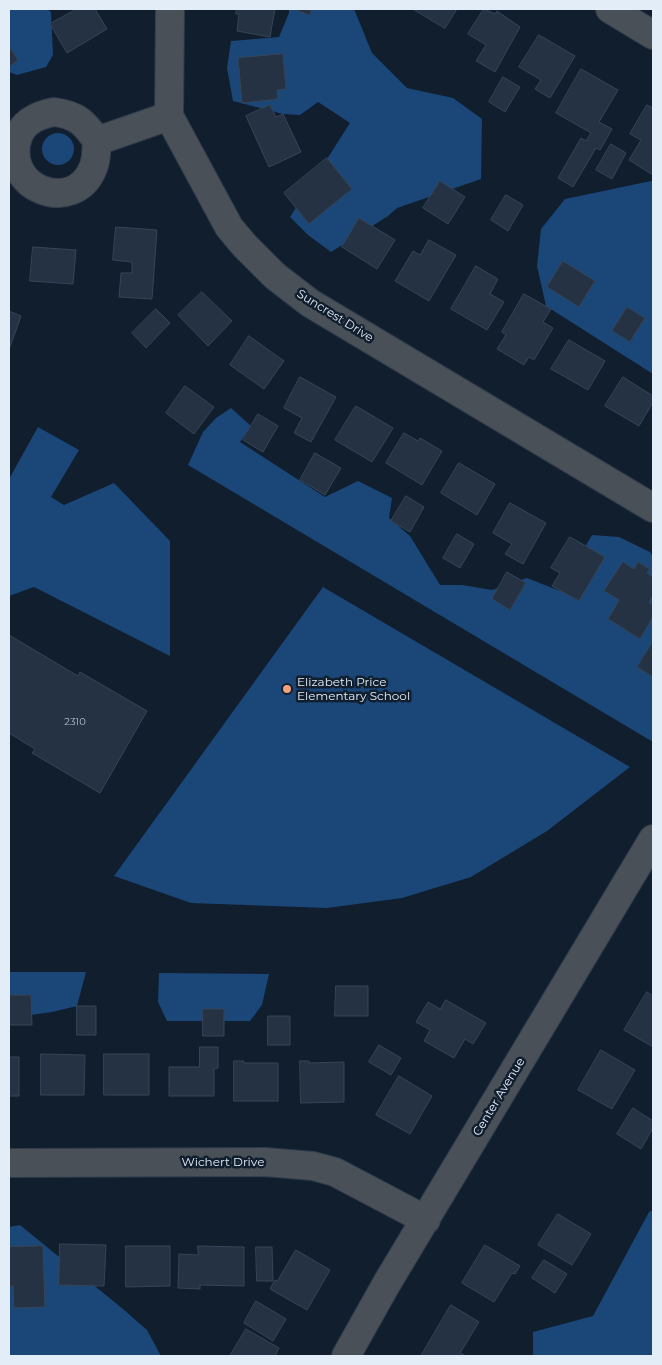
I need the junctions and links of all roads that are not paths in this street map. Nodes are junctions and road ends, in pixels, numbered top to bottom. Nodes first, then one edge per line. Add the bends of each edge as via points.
1 (170, 9) edge
2 (610, 9) edge
3 (653, 35) edge
4 (169, 116) junction
5 (97, 141) dead end
6 (653, 508) edge
7 (653, 839) edge
8 (9, 1163) edge
9 (426, 1220) junction
10 (346, 1356) edge

1 - 4 street, Suncrest Drive
2 - 3 street
4 - 5 street
4 - 6 street, Suncrest Drive via 230,227 275,276 310,302
7 - 9 street, Center Avenue
8 - 9 street, Wichert Drive via 264,1162 313,1166 335,1172
9 - 10 street, Center Avenue

